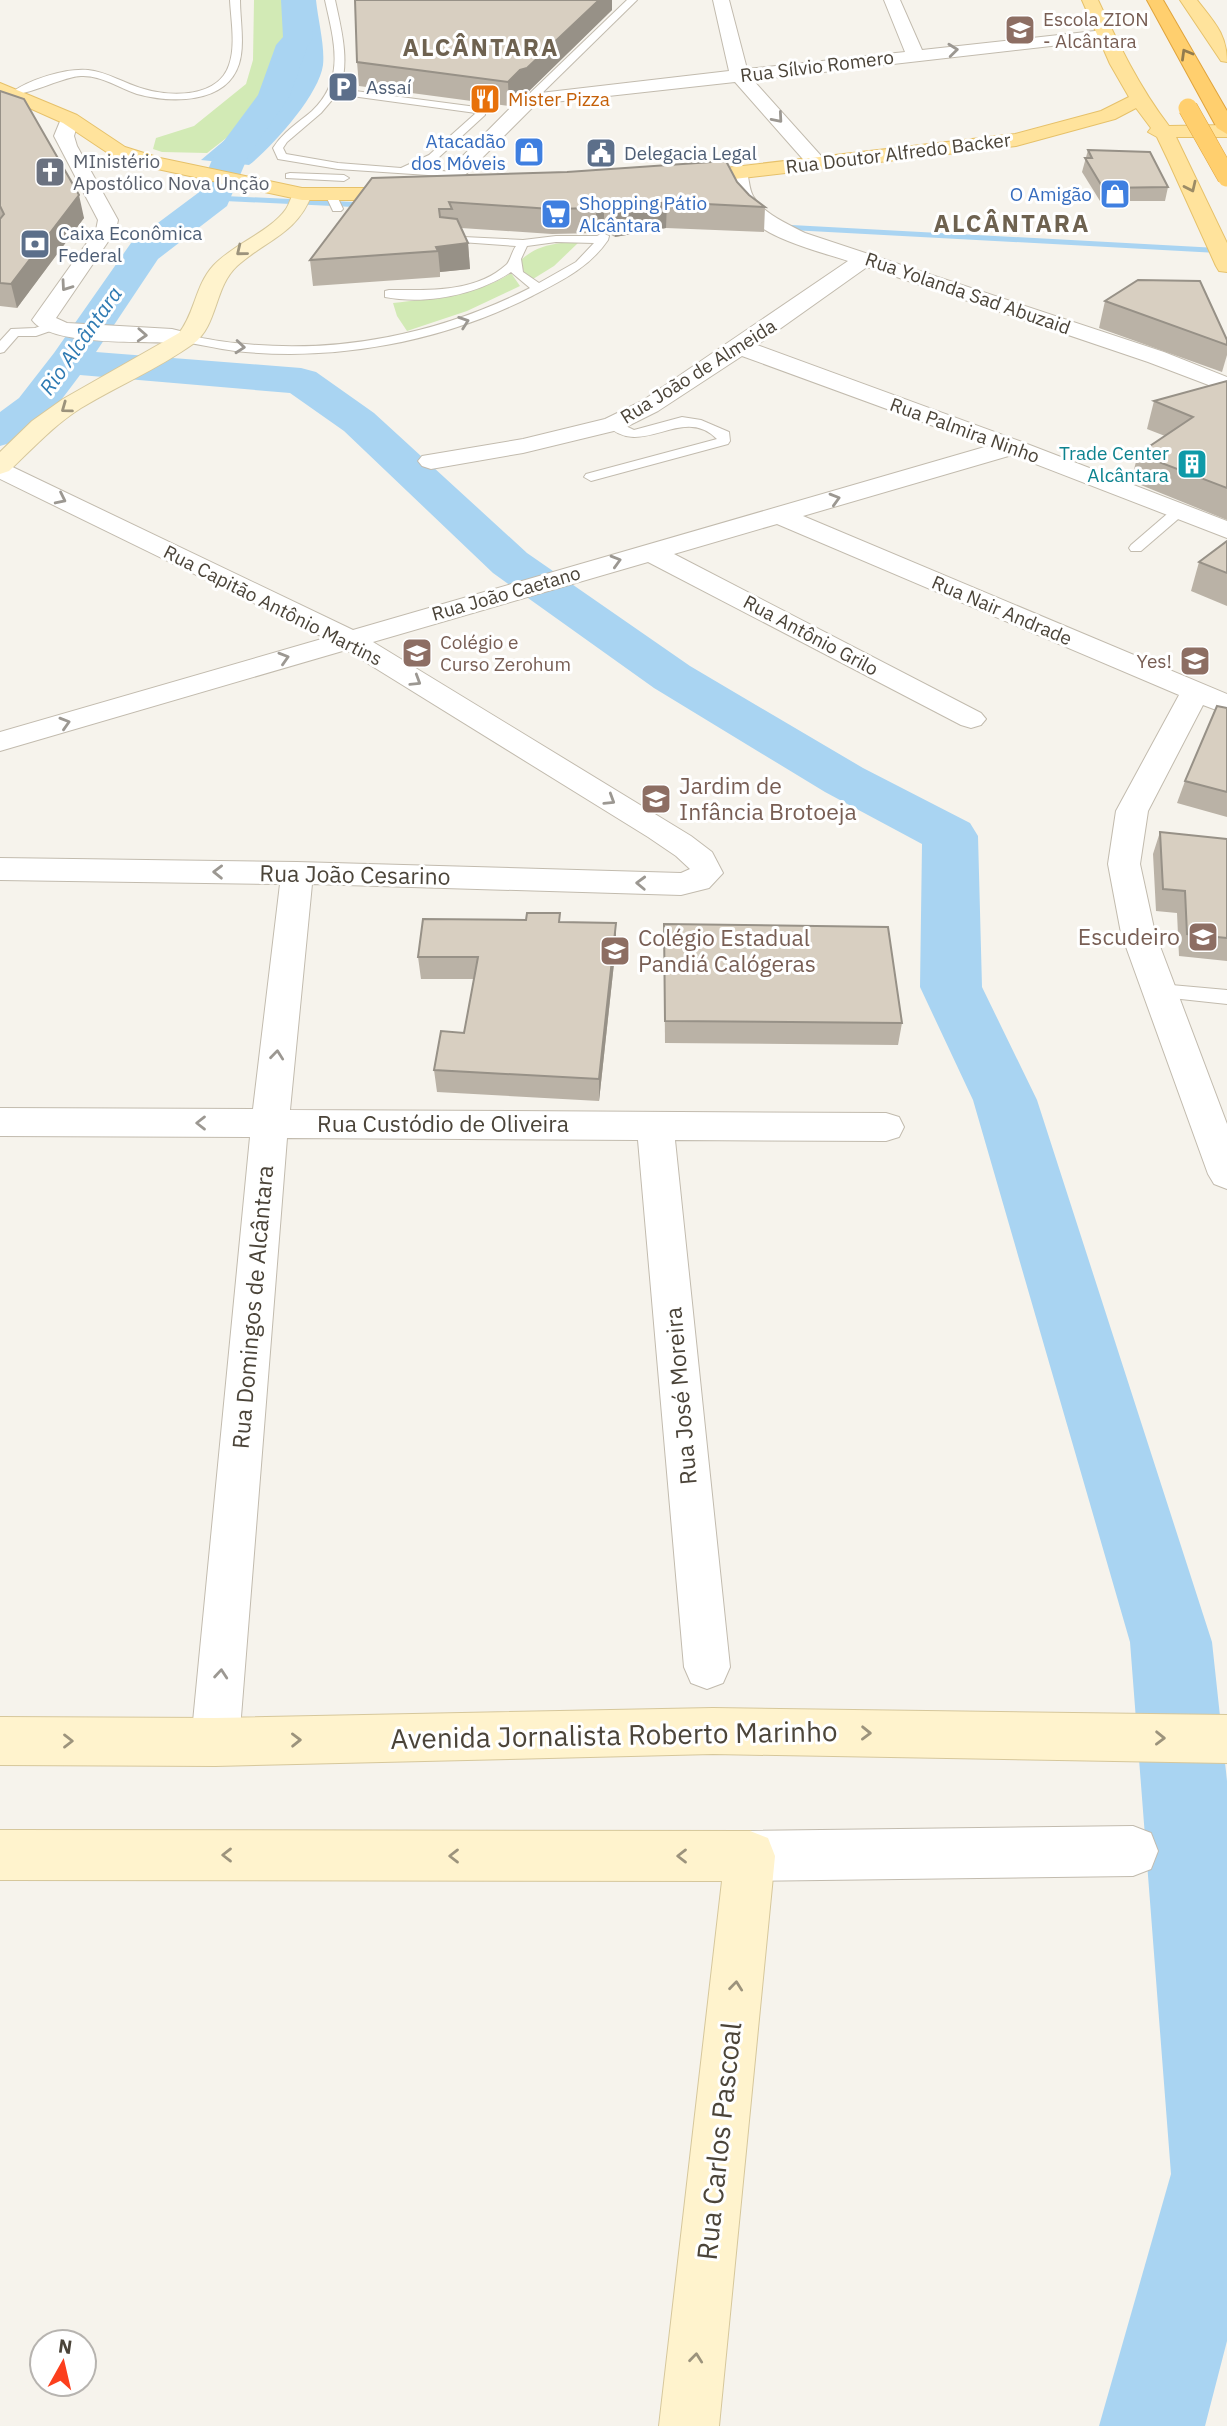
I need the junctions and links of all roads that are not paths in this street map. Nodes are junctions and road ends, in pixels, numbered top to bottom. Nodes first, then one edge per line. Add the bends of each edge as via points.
1 (235, 0) edge
2 (330, 0) edge
3 (632, 0) edge
4 (721, 0) edge
5 (892, 0) edge
6 (1090, 0) edge
7 (1155, 0) edge
8 (1188, 0) edge
9 (1104, 35) junction
10 (915, 54) junction
11 (1227, 57) edge
12 (739, 75) junction
13 (8, 91) edge
14 (334, 91) junction
15 (530, 99) junction
16 (1139, 99) junction
17 (1184, 102) dead end
18 (70, 119) junction
19 (1227, 129) edge
20 (1163, 131) junction
21 (1136, 134) dead end
22 (1110, 135) dead end
23 (1016, 140) junction
24 (282, 157) junction
25 (816, 162) junction
26 (402, 172) junction
27 (738, 173) junction
28 (1227, 177) edge
29 (663, 181) edge
30 (451, 185) junction
31 (293, 194) junction
32 (447, 238) edge
33 (523, 243) junction
34 (1222, 256) edge
35 (865, 259) junction
36 (513, 267) junction
37 (539, 288) junction
38 (389, 294) dead end
39 (57, 328) junction
40 (0, 331) edge
41 (15, 332) junction
42 (174, 342) junction
43 (740, 347) junction
44 (0, 349) edge
45 (1227, 385) edge
46 (613, 424) junction
47 (1013, 447) junction
48 (431, 461) dead end
49 (0, 468) edge
50 (591, 477) dead end
51 (1179, 511) junction
52 (778, 515) junction
53 (1227, 530) edge
54 (1136, 548) dead end
55 (650, 552) junction
56 (348, 639) junction
57 (1195, 692) junction
58 (1227, 705) edge
59 (971, 719) dead end
60 (0, 742) edge
61 (0, 869) edge
62 (297, 873) junction
63 (707, 873) joint
64 (1160, 991) junction
65 (1227, 997) edge
66 (0, 1122) edge
67 (270, 1123) junction
68 (655, 1125) junction
69 (886, 1127) dead end
70 (1227, 1174) edge
71 (707, 1667) dead end
72 (1227, 1739) edge
73 (0, 1741) edge
74 (215, 1742) junction
75 (1133, 1851) dead end
76 (0, 1855) edge
77 (750, 1856) junction
78 (689, 2426) edge

1 - 13 lane via 234,65 221,86 193,95 143,93 87,72
2 - 14 lane via 339,74
3 - 15 lane
4 - 12 street
5 - 10 street
6 - 9 main road
19 -> 7 highway
8 - 11 main road
10 -> 9 street, Rua Sílvio Romero
9 - 16 main road
10 - 12 street, Rua Sílvio Romero
12 - 15 street, Rua Sílvio Romero
12 -> 25 street
13 - 18 main road
14 - 24 lane via 283,140 278,148
14 - 26 lane via 480,110 433,157
15 - 30 street
16 - 20 main road
16 - 23 main road, Rua Doutor Alfredo Backer via 1108,115
17 - 28 highway, bridge
18 - 31 main road via 118,151
18 -> 39 street via 64,136 67,146 108,220 106,230 43,320
19 - 20 main road
20 - 21 main road
20 -> 34 main road
22 - 23 main road
23 - 25 main road, Rua Doutor Alfredo Backer
24 - 26 lane
24 - 31 lane
25 - 27 main road, Rua Doutor Alfredo Backer
26 - 30 lane
27 - 29 main road, Rua Doutor Alfredo Backer
27 - 35 street, Rua Yolanda Sad Abuzaid via 739,195 773,226
30 - 31 lane
30 - 31 main road via 335,202
31 -> 42 main road via 217,273 197,327
32 - 33 lane
33 - 36 lane
33 - 37 lane via 602,238 585,259
35 - 43 street, Rua João de Almeida
35 - 45 street, Rua Yolanda Sad Abuzaid
36 - 37 lane
36 - 38 lane via 471,287
42 -> 37 lane via 287,349 410,338 496,310
39 - 41 lane
39 -> 42 street
40 - 41 lane
41 - 44 lane
42 -> 49 main road via 71,404 41,426
43 - 46 street, Rua João de Almeida via 650,406
43 - 47 street, Rua Palmira Ninho
46 - 48 street, Rua João de Almeida via 523,446
46 - 50 lane via 624,435 634,435 694,422 724,435 723,441
47 - 51 street, Rua Palmira Ninho
52 -> 47 street, Rua João Caetano
49 -> 56 street, Rua Capitão Antônio Martins
51 - 53 street, Rua Palmira Ninho
51 - 54 lane
52 - 55 street, Rua João Caetano
52 - 57 street, Rua Nair Andrade
56 -> 55 street, Rua João Caetano
55 - 59 street, Rua Antônio Grilo
60 -> 56 street, Rua João Caetano
56 -> 63 street, Rua Capitão Antônio Martins via 659,830 696,856 706,865
57 - 58 street, Rua Nair Andrade
57 - 64 street via 1132,811 1124,864 1138,933
62 -> 61 street, Rua João Cesarino
63 -> 62 street, Rua João Cesarino via 681,884
67 -> 62 street, Rua Domingos de Alcântara
64 - 65 lane
64 - 70 street
67 -> 66 street, Rua Custódio de Oliveira
67 - 68 street, Rua Custódio de Oliveira
74 -> 67 street, Rua Domingos de Alcântara
68 - 69 street, Rua Custódio de Oliveira
68 - 71 street, Rua José Moreira
74 -> 72 main road, Avenida Jornalista Roberto Marinho via 713,1731
73 -> 74 main road, Avenida Jornalista Roberto Marinho
75 - 77 street
77 -> 76 main road
78 -> 77 main road, Rua Carlos Pascoal

